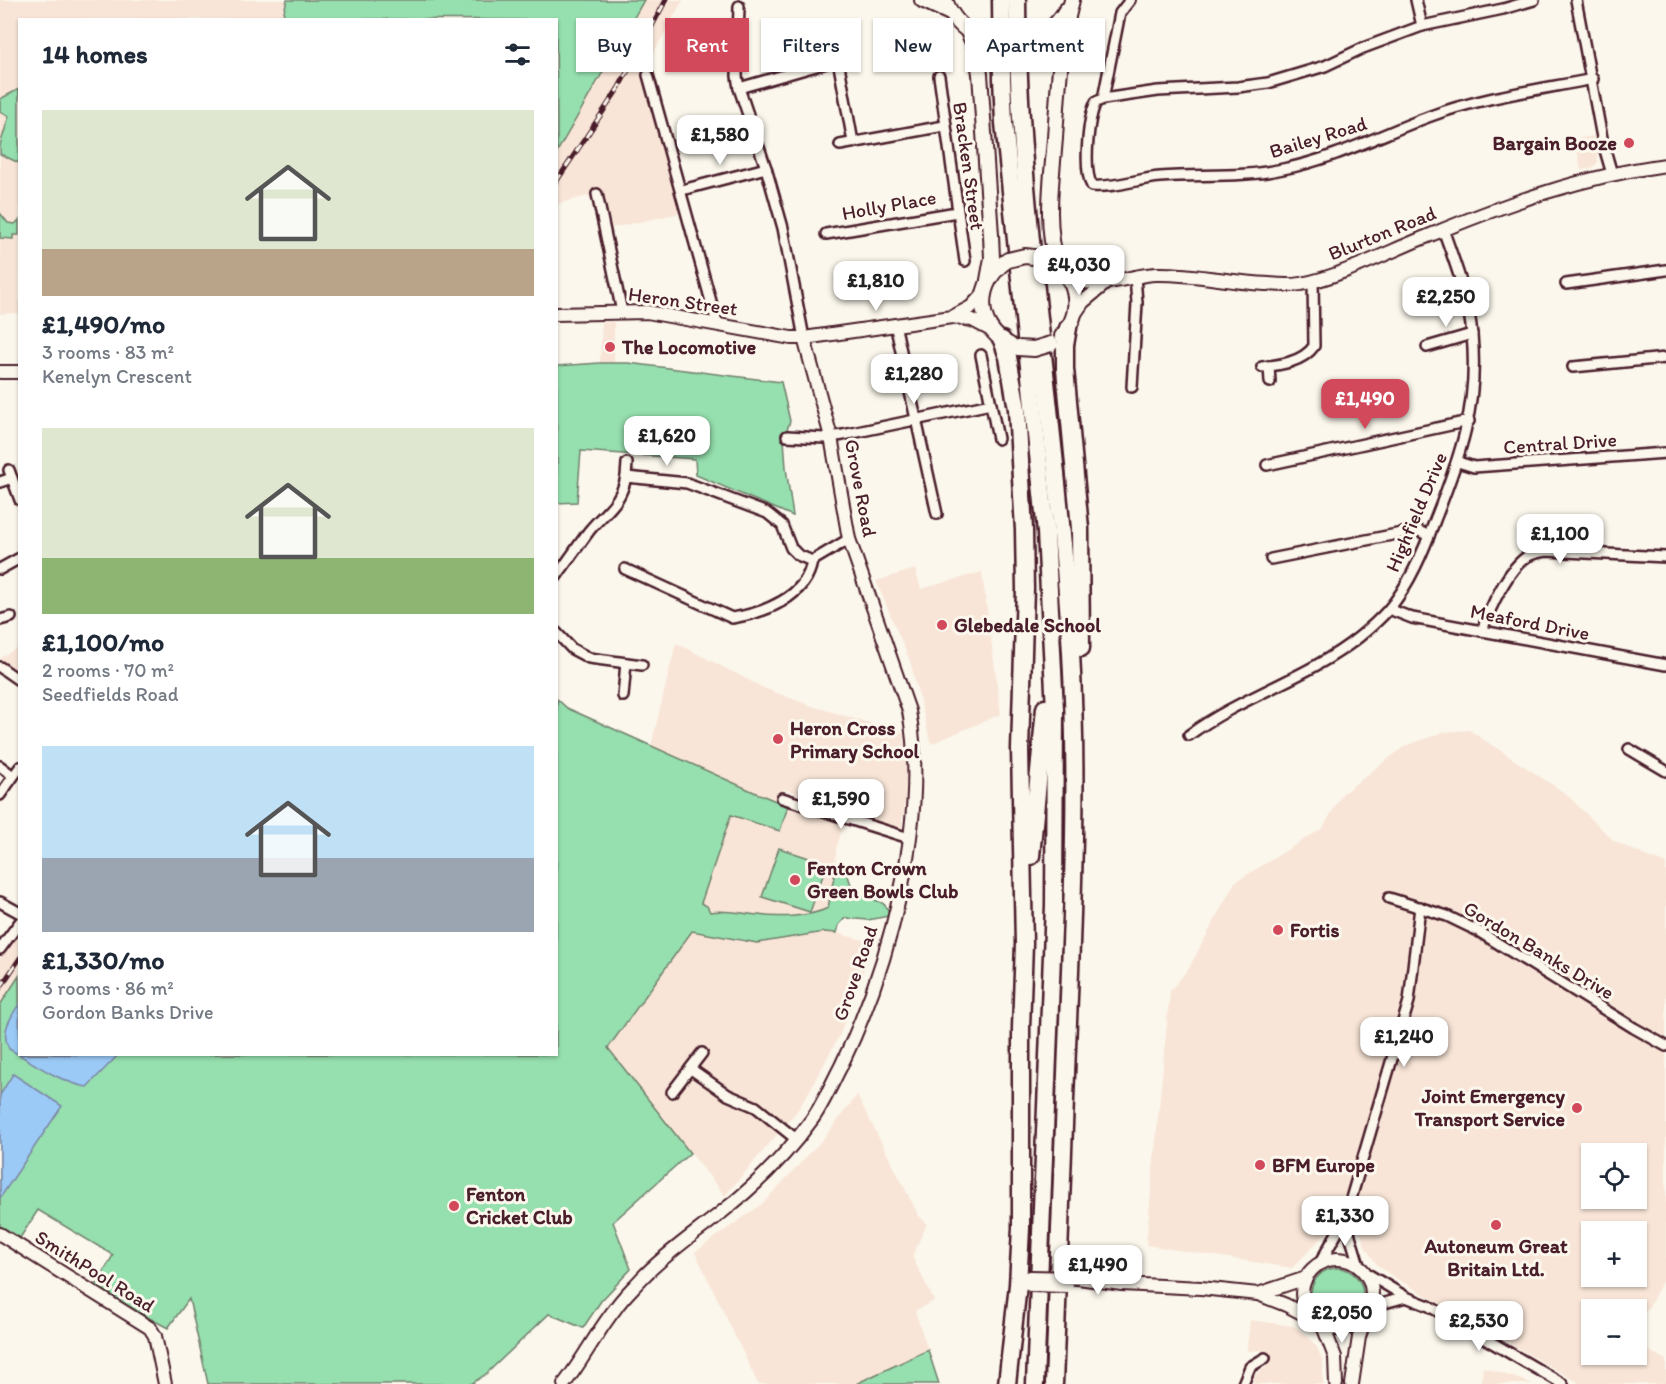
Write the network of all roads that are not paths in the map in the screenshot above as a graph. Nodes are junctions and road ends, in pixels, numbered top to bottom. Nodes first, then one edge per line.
1 (922, 0) edge
2 (945, 0) edge
3 (1001, 0) edge
4 (1017, 0) edge
5 (1071, 0) edge
6 (1130, 0) edge
7 (1416, 0) edge
8 (1534, 0) edge
9 (1576, 0) edge
10 (739, 6) dead end
11 (951, 14) junction
12 (1061, 18) edge
13 (1422, 26) junction
14 (965, 29) edge
15 (795, 72) edge
16 (839, 72) edge
17 (980, 72) edge
18 (648, 75) dead end
19 (939, 76) dead end
20 (1593, 79) junction
21 (739, 88) junction
22 (1103, 99) junction
23 (944, 126) junction
24 (852, 142) junction
25 (840, 145) dead end
26 (1666, 165) edge
27 (765, 168) junction
28 (1612, 174) junction
29 (681, 190) junction
30 (597, 194) dead end
31 (957, 212) junction
32 (1443, 229) junction
33 (826, 234) dead end
34 (965, 261) dead end
35 (1061, 269) junction
36 (1666, 270) edge
37 (1135, 276) junction
38 (988, 280) junction
39 (1313, 281) junction
40 (1107, 282) junction
41 (1566, 284) dead end
42 (983, 294) junction
43 (622, 312) junction
44 (558, 314) edge
45 (952, 317) junction
46 (1071, 322) junction
47 (717, 323) junction
48 (895, 324) junction
49 (1472, 334) junction
50 (997, 335) junction
51 (804, 338) junction
52 (1427, 347) dead end
53 (981, 355) dead end
54 (1666, 358) edge
55 (1573, 367) dead end
56 (0, 372) edge
57 (18, 372) edge
58 (1270, 382) dead end
59 (1132, 387) dead end
60 (991, 404) junction
61 (916, 419) junction
62 (1468, 421) junction
63 (788, 436) dead end
64 (837, 436) junction
65 (998, 439) dead end
66 (1666, 453) edge
67 (1458, 462) junction
68 (627, 463) dead end
69 (1267, 465) dead end
70 (626, 477) junction
71 (0, 482) edge
72 (18, 494) edge
73 (937, 514) dead end
74 (1046, 532) junction
75 (1430, 536) junction
76 (849, 539) junction
77 (1666, 557) edge
78 (18, 559) edge
79 (1271, 559) dead end
80 (812, 561) junction
81 (0, 569) edge
82 (625, 569) dead end
83 (558, 574) edge
84 (1389, 609) junction
85 (11, 617) dead end
86 (0, 620) edge
87 (1482, 631) junction
88 (558, 634) edge
89 (626, 663) junction
90 (642, 665) dead end
91 (1666, 666) edge
92 (0, 667) edge
93 (18, 680) edge
94 (623, 696) dead end
95 (1075, 735) junction
96 (1189, 735) dead end
97 (1629, 749) dead end
98 (0, 766) edge
99 (18, 770) edge
100 (1666, 771) edge
101 (13, 776) junction
102 (0, 795) edge
103 (782, 798) dead end
104 (909, 838) junction
105 (1389, 898) dead end
106 (0, 902) edge
107 (1420, 907) junction
108 (18, 912) edge
109 (18, 925) edge
110 (1024, 944) junction
111 (0, 949) edge
112 (1666, 1046) edge
113 (702, 1053) dead end
114 (691, 1069) junction
115 (672, 1092) dead end
116 (796, 1138) junction
117 (1345, 1219) junction
118 (0, 1234) edge
119 (1321, 1261) junction
120 (1363, 1269) junction
121 (1306, 1278) junction
122 (1024, 1281) junction
123 (1258, 1294) junction
124 (1406, 1297) junction
125 (1369, 1309) junction
126 (1311, 1318) junction
127 (1323, 1326) junction
128 (1265, 1358) dead end
129 (165, 1384) edge
130 (564, 1384) edge
131 (1007, 1384) edge
132 (1035, 1384) edge
133 (1054, 1384) edge
134 (1243, 1384) edge
135 (1336, 1384) edge
136 (1352, 1384) edge
137 (1563, 1384) edge

1 - 11 main road
2 - 11 main road
3 - 74 highway
4 - 95 highway
5 - 12 main road, bridge
5 - 35 main road
6 - 22 street
7 - 13 street
8 - 13 street
9 - 20 street
10 - 21 street
11 - 14 main road
13 - 22 street
15 - 21 street
16 - 24 street
17 - 38 main road
18 - 29 street
19 - 23 street, Bracken Street
20 - 22 street, Bailey Road
20 - 28 street
21 - 27 street
23 - 24 street
23 - 31 street, Bracken Street
24 - 25 street
26 - 28 street, Blurton Road
27 - 29 street
27 - 51 street
28 - 32 street, Blurton Road
29 - 47 street
30 - 43 street
31 - 33 street, Holly Place
31 - 34 street, Bracken Street
32 - 39 street, Blurton Road
32 - 49 street, Highfield Drive
35 - 38 main road, bridge
35 - 40 street, Blurton Road
35 - 46 main road
36 - 41 street
37 - 39 street, Blurton Road
37 - 40 street, Blurton Road
37 - 59 street
38 - 42 main road
39 - 58 street
40 - 46 street, Blurton Road
42 - 45 street
42 - 50 main road
43 - 44 street, Heron Street
43 - 47 street, Heron Street
45 - 48 street
45 - 50 street
46 - 50 main road, bridge
46 - 95 highway
47 - 51 street, Heron Street
48 - 51 street
48 - 61 street
49 - 52 street
49 - 62 street, Highfield Drive
50 - 110 highway
51 - 64 street, Grove Road
53 - 60 street
54 - 55 street
56 - 57 street
60 - 61 street
60 - 65 street
61 - 64 street
61 - 73 street
62 - 67 street, Highfield Drive
62 - 69 street
63 - 64 street
64 - 76 street, Grove Road
66 - 67 street, Central Drive
67 - 75 street, Highfield Drive
68 - 70 street
70 - 80 street
70 - 83 street
71 - 72 street
74 - 110 highway
74 - 132 highway
75 - 79 street
75 - 84 street, Highfield Drive
76 - 80 street
76 - 104 street, Grove Road
77 - 87 street
78 - 81 street
80 - 82 street
84 - 87 street, Meaford Drive
84 - 96 street, Highfield Drive
85 - 86 street
87 - 91 street, Meaford Drive
88 - 89 street
89 - 90 street
89 - 94 street
92 - 93 street
95 - 133 highway
97 - 100 street
98 - 101 street
99 - 101 street
101 - 102 street
103 - 104 street
104 - 116 street, Grove Road
105 - 107 street, Gordon Banks Drive
106 - 108 street
107 - 112 street, Gordon Banks Drive
107 - 117 street
109 - 111 street
110 - 122 highway
113 - 114 street
114 - 115 street
114 - 116 street
116 - 130 street, Grove Road
117 - 119 street
117 - 120 street
118 - 129 street, SmithPool Road
119 - 120 street
119 - 121 street
120 - 124 street
120 - 125 street
121 - 123 street
121 - 126 street
122 - 123 street, bridge
122 - 131 highway
123 - 126 street
124 - 125 street
124 - 137 street
125 - 127 street
125 - 136 street
126 - 127 street
127 - 135 street
128 - 134 street

